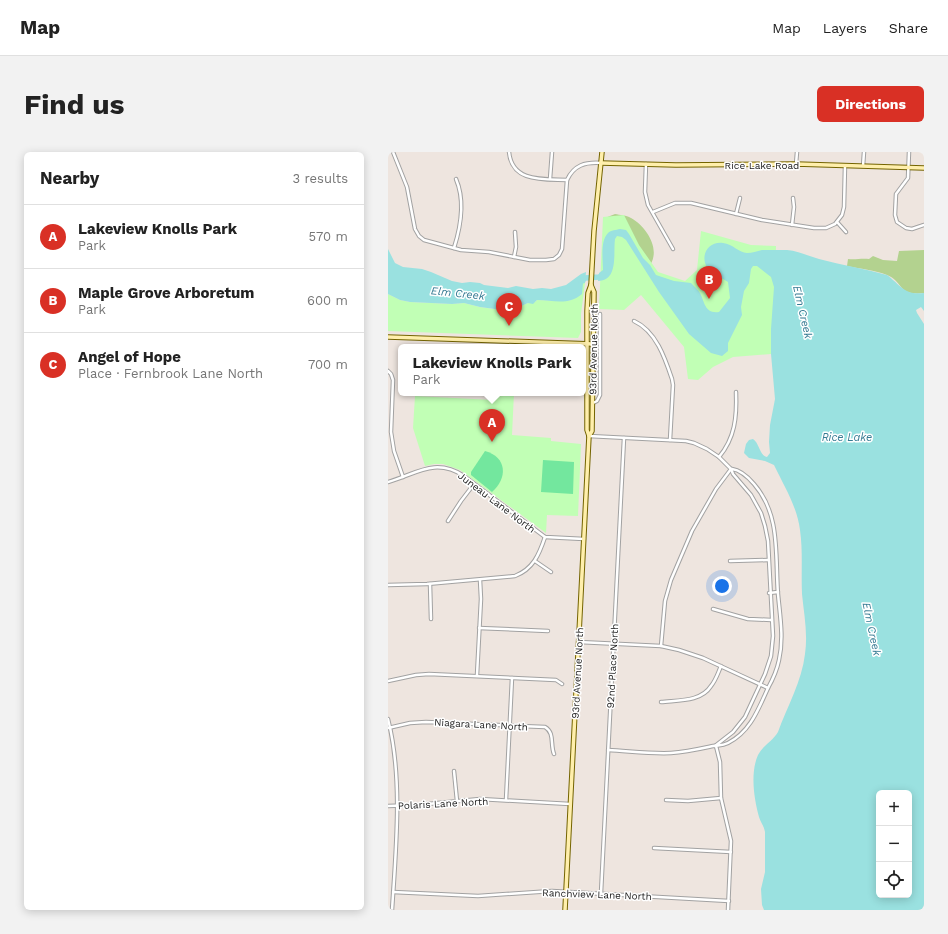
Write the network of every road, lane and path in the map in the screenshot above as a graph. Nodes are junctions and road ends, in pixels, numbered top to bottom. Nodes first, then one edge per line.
1 (394, 152) edge
2 (552, 152) edge
3 (602, 152) edge
4 (797, 152) edge
5 (864, 152) edge
6 (909, 152) edge
7 (509, 153) edge
8 (601, 163) junction
9 (646, 164) junction
10 (796, 164) junction
11 (845, 166) junction
12 (863, 166) junction
13 (909, 168) junction
14 (924, 168) edge
15 (456, 179) dead end
16 (550, 179) junction
17 (567, 180) junction
18 (740, 198) dead end
19 (793, 198) dead end
20 (652, 212) junction
21 (736, 214) junction
22 (837, 222) junction
23 (792, 225) junction
24 (924, 225) edge
25 (515, 232) dead end
26 (846, 232) dead end
27 (454, 248) junction
28 (672, 249) dead end
29 (514, 258) junction
30 (591, 285) junction
31 (600, 314) dead end
32 (634, 321) dead end
33 (388, 337) edge
34 (586, 344) junction
35 (593, 344) junction
36 (600, 344) junction
37 (389, 372) edge
38 (736, 392) dead end
39 (593, 403) junction
40 (589, 436) junction
41 (624, 438) junction
42 (670, 440) junction
43 (719, 457) junction
44 (731, 469) junction
45 (403, 477) junction
46 (388, 482) edge
47 (474, 484) junction
48 (448, 521) dead end
49 (545, 537) junction
50 (584, 539) junction
51 (768, 560) junction
52 (535, 561) junction
53 (730, 561) dead end
54 (551, 572) dead end
55 (480, 580) junction
56 (430, 584) junction
57 (388, 585) edge
58 (778, 592) junction
59 (770, 593) junction
60 (713, 609) dead end
61 (431, 619) dead end
62 (771, 620) junction
63 (479, 628) junction
64 (548, 631) dead end
65 (579, 642) junction
66 (613, 644) junction
67 (661, 646) junction
68 (721, 666) junction
69 (477, 676) junction
70 (512, 678) junction
71 (388, 681) edge
72 (562, 684) dead end
73 (761, 685) junction
74 (768, 688) junction
75 (661, 702) dead end
76 (388, 718) edge
77 (509, 726) junction
78 (389, 727) edge
79 (715, 746) junction
80 (608, 750) junction
81 (554, 754) dead end
82 (454, 771) dead end
83 (721, 798) junction
84 (506, 800) junction
85 (666, 800) dead end
86 (458, 801) junction
87 (571, 804) junction
88 (388, 806) edge
89 (396, 806) junction
90 (654, 848) dead end
91 (731, 852) junction
92 (393, 892) junction
93 (567, 892) junction
94 (601, 893) junction
95 (729, 901) junction
96 (392, 910) edge
97 (566, 910) edge
98 (728, 910) edge

1 - 27 street
2 - 16 street
3 - 8 main road, 93rd Avenue North
4 - 10 street
5 - 12 street
6 - 13 street
7 - 16 street
8 - 9 main road, Rice Lake Road
8 - 17 street
8 - 30 main road, 93rd Avenue North
9 - 10 main road, Rice Lake Road
9 - 20 street
10 - 11 main road, Rice Lake Road
11 - 12 main road, Rice Lake Road
11 - 22 street
12 - 13 main road, Rice Lake Road
13 - 14 main road, Rice Lake Road
13 - 24 street
15 - 27 street
16 - 17 street
17 - 29 street
18 - 21 street
19 - 23 street
20 - 21 street
20 - 28 street
21 - 23 street
22 - 23 street
22 - 26 street
25 - 29 street
27 - 29 street
30 - 34 main road, 93rd Avenue North
30 - 35 main road, 93rd Avenue North
31 - 36 street
32 - 42 street
33 - 34 main road
34 - 35 main road
34 - 40 main road, 93rd Avenue North
35 - 36 street
35 - 39 main road, 93rd Avenue North
36 - 39 street
37 - 45 street
38 - 43 street
39 - 40 main road, 93rd Avenue North
40 - 41 street
40 - 50 main road, 93rd Avenue North
41 - 42 street
41 - 66 street, 92nd Place North
42 - 43 street
43 - 44 street
44 - 51 street
44 - 58 street
44 - 67 street
45 - 46 street, Juneau Lane North
45 - 47 street, Juneau Lane North
47 - 48 street
47 - 49 street, Juneau Lane North
49 - 50 street, Juneau Lane North
49 - 52 street
50 - 65 main road, 93rd Avenue North
51 - 53 street
51 - 59 street
52 - 54 street
52 - 55 street
55 - 56 street
55 - 63 street
56 - 57 street
56 - 61 street
58 - 59 street
58 - 74 street
59 - 62 street
60 - 62 street
62 - 73 street
63 - 64 street
63 - 69 street
65 - 66 street
65 - 87 main road, 93rd Avenue North
66 - 67 street
66 - 80 street, 92nd Place North
67 - 68 street
68 - 73 street
68 - 75 street
69 - 70 street
69 - 71 street
70 - 72 street
70 - 77 street
73 - 74 street
73 - 79 street
74 - 79 street
76 - 78 street
77 - 78 street, Niagara Lane North
77 - 81 street, Niagara Lane North
77 - 84 street
78 - 89 street
79 - 80 street
79 - 83 street
80 - 94 street, 92nd Place North
82 - 86 street
83 - 85 street
83 - 91 street
84 - 86 street, Polaris Lane North
84 - 87 street, Polaris Lane North
86 - 89 street, Polaris Lane North
87 - 93 main road, 93rd Avenue North
88 - 89 street, Polaris Lane North
89 - 92 street
90 - 91 street
91 - 95 street
92 - 93 street, Ranchview Lane North
92 - 96 street
93 - 94 street, Ranchview Lane North
93 - 97 main road, 93rd Avenue North
94 - 95 street, Ranchview Lane North
95 - 98 street

